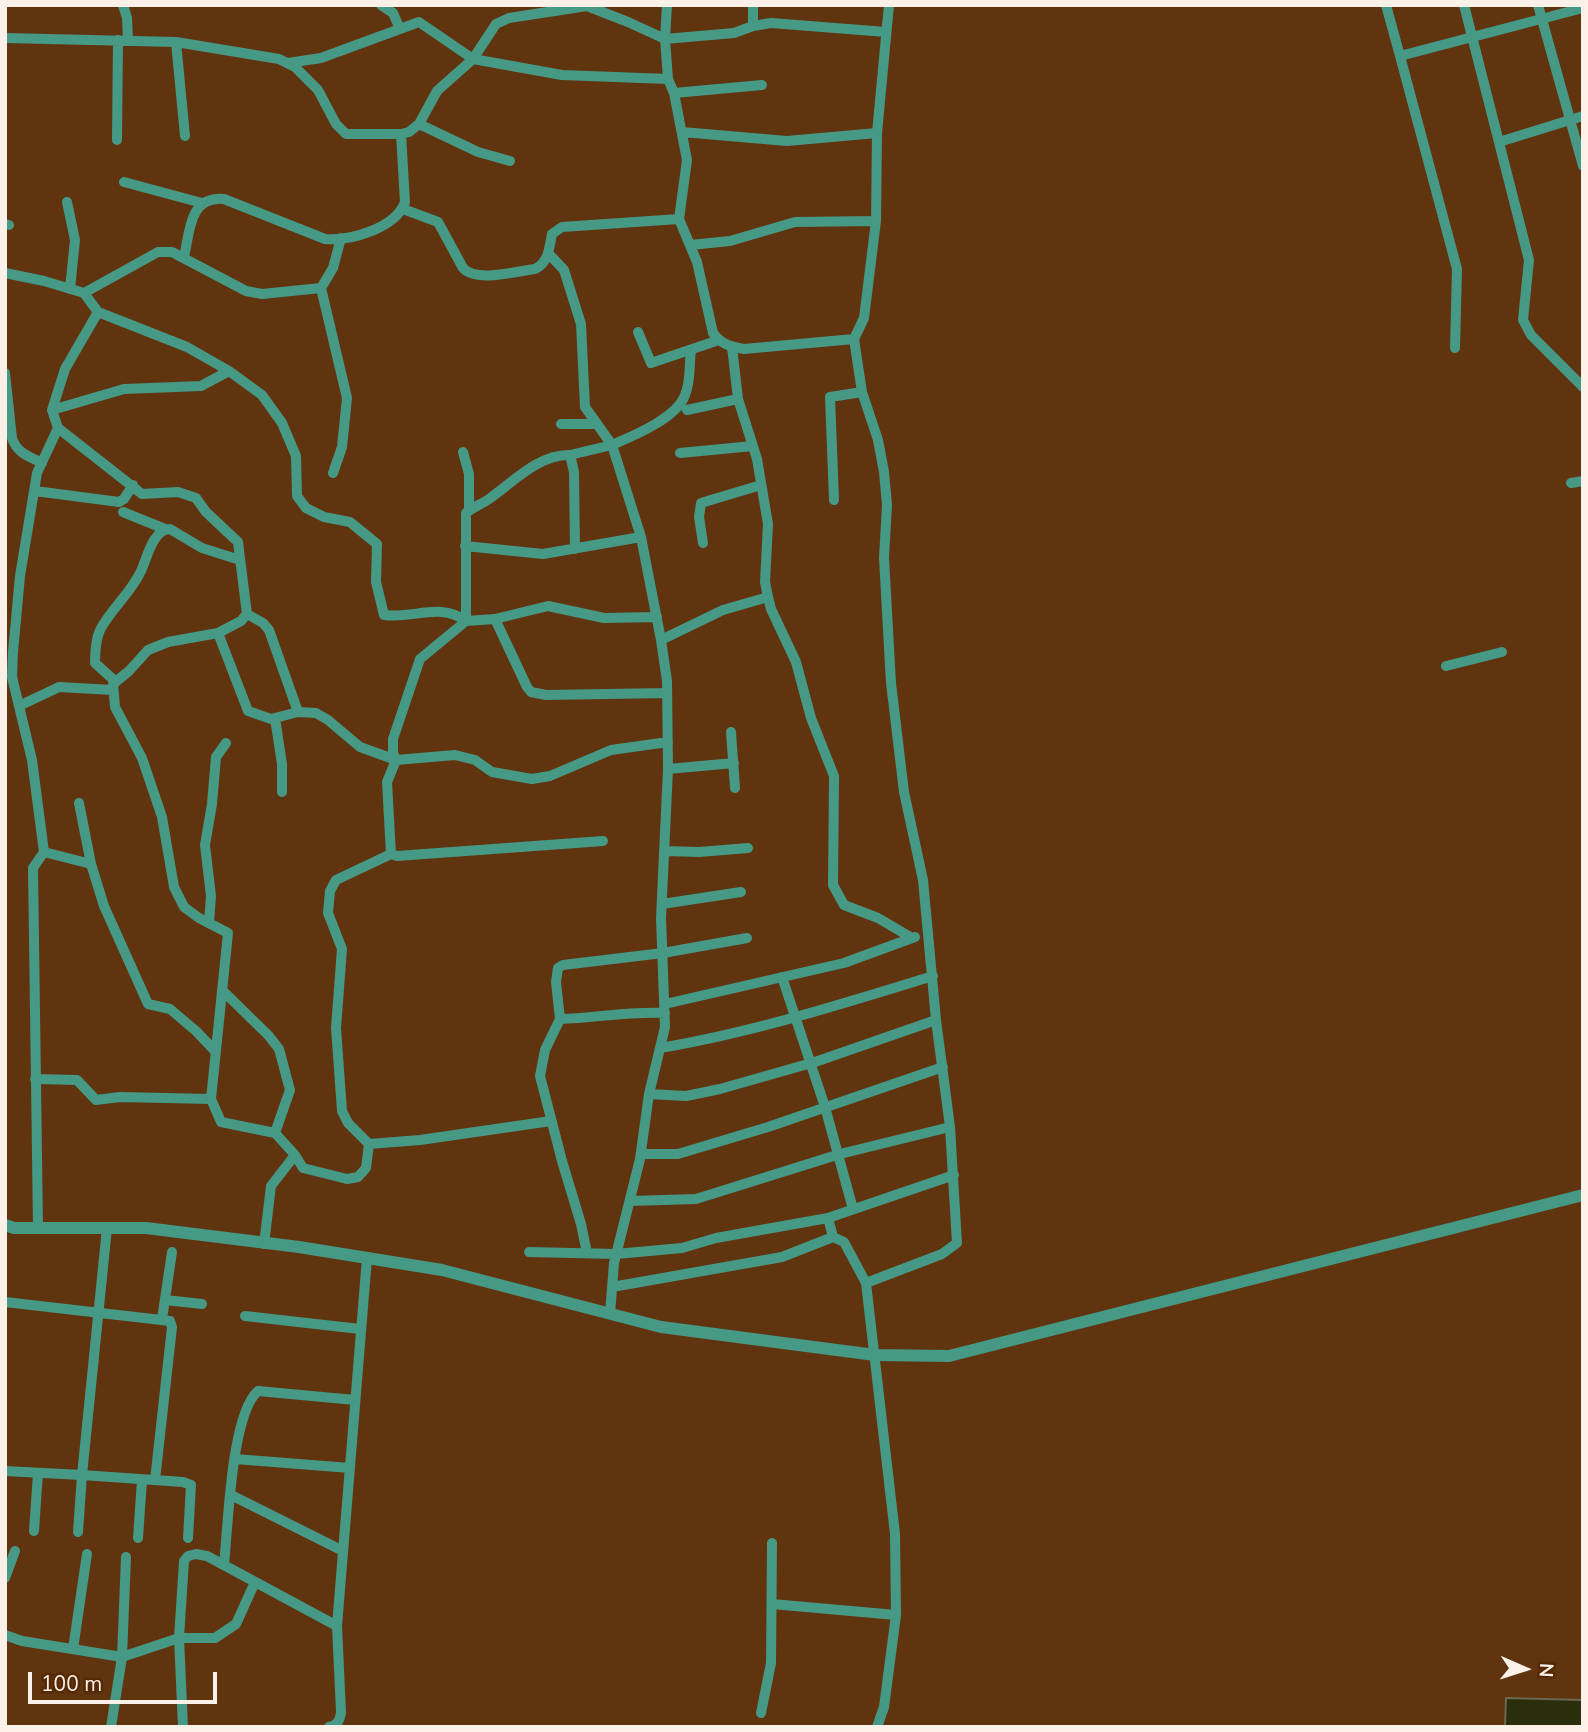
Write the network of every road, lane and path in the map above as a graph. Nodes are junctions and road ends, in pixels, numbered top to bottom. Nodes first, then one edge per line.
1 (123, 5) edge
2 (381, 5) edge
3 (667, 5) edge
4 (753, 5) edge
5 (889, 5) edge
6 (1387, 5) edge
7 (1464, 5) edge
8 (1538, 5) edge
9 (587, 6) edge
10 (542, 8) edge
11 (1583, 8) edge
12 (1542, 19) junction
13 (753, 26) junction
14 (400, 29) junction
15 (886, 32) junction
16 (1472, 37) junction
17 (5, 38) edge
18 (665, 39) junction
19 (123, 40) junction
20 (176, 42) junction
21 (1401, 56) junction
22 (473, 59) junction
23 (288, 63) junction
24 (668, 79) junction
25 (762, 85) dead end
26 (674, 93) junction
27 (1577, 118) edge
28 (419, 124) junction
29 (682, 132) junction
30 (877, 133) junction
31 (401, 134) junction
32 (185, 136) dead end
33 (117, 140) dead end
34 (1499, 142) junction
35 (510, 161) dead end
36 (1583, 166) edge
37 (124, 182) dead end
38 (67, 202) dead end
39 (202, 203) junction
40 (403, 209) junction
41 (679, 219) junction
42 (876, 221) junction
43 (341, 238) junction
44 (690, 245) junction
45 (548, 253) junction
46 (184, 257) junction
47 (5, 273) edge
48 (321, 288) junction
49 (70, 289) junction
50 (84, 293) junction
51 (98, 312) junction
52 (638, 332) dead end
53 (854, 339) junction
54 (719, 340) junction
55 (732, 347) junction
56 (1455, 348) dead end
57 (691, 351) junction
58 (229, 371) junction
59 (5, 373) edge
60 (1583, 387) edge
61 (862, 392) junction
62 (738, 399) junction
63 (52, 410) junction
64 (687, 410) dead end
65 (561, 424) dead end
66 (596, 425) junction
67 (58, 428) junction
68 (612, 445) junction
69 (753, 446) junction
70 (463, 452) dead end
71 (680, 453) dead end
72 (570, 455) junction
73 (41, 463) junction
74 (333, 473) dead end
75 (1583, 481) edge
76 (1571, 483) dead end
77 (133, 485) junction
78 (761, 485) junction
79 (35, 491) junction
80 (834, 500) dead end
81 (469, 510) junction
82 (123, 512) dead end
83 (165, 529) junction
84 (641, 537) junction
85 (703, 543) dead end
86 (465, 546) junction
87 (575, 549) junction
88 (240, 560) junction
89 (768, 597) junction
90 (10, 610) edge
91 (247, 614) junction
92 (657, 617) junction
93 (495, 619) junction
94 (466, 621) junction
95 (218, 632) junction
96 (661, 640) junction
97 (1502, 652) dead end
98 (1446, 666) dead end
99 (114, 686) junction
100 (667, 693) junction
101 (19, 706) junction
102 (298, 712) junction
103 (275, 718) junction
104 (731, 732) dead end
105 (668, 741) junction
106 (226, 743) dead end
107 (396, 760) junction
108 (734, 763) junction
109 (668, 769) junction
110 (735, 788) dead end
111 (282, 792) dead end
112 (79, 803) dead end
113 (603, 841) dead end
114 (748, 848) dead end
115 (664, 851) junction
116 (44, 852) junction
117 (391, 854) junction
118 (91, 864) junction
119 (741, 892) dead end
120 (662, 904) junction
121 (209, 923) junction
122 (928, 933) junction
123 (747, 938) dead end
124 (912, 938) junction
125 (663, 953) junction
126 (933, 976) junction
127 (782, 977) junction
128 (222, 990) junction
129 (665, 1008) junction
130 (559, 1019) junction
131 (796, 1019) junction
132 (936, 1020) junction
133 (660, 1048) junction
134 (215, 1051) junction
135 (811, 1063) junction
136 (943, 1067) junction
137 (35, 1079) junction
138 (649, 1094) junction
139 (211, 1099) junction
140 (824, 1107) junction
141 (551, 1121) junction
142 (950, 1127) junction
143 (275, 1133) junction
144 (369, 1144) junction
145 (641, 1154) junction
146 (295, 1155) junction
147 (838, 1155) junction
148 (954, 1175) junction
149 (1583, 1195) edge
150 (630, 1200) junction
151 (853, 1209) junction
152 (828, 1218) junction
153 (5, 1225) edge
154 (38, 1227) junction
155 (107, 1228) junction
156 (833, 1237) junction
157 (264, 1244) junction
158 (172, 1252) dead end
159 (528, 1252) dead end
160 (587, 1253) junction
161 (616, 1254) junction
162 (367, 1258) junction
163 (866, 1283) junction
164 (612, 1287) junction
165 (165, 1300) junction
166 (5, 1302) edge
167 (202, 1304) dead end
168 (100, 1312) junction
169 (610, 1314) junction
170 (245, 1316) dead end
171 (162, 1319) junction
172 (360, 1329) junction
173 (875, 1355) junction
174 (355, 1400) junction
175 (235, 1459) junction
176 (350, 1468) junction
177 (5, 1471) edge
178 (38, 1473) junction
179 (82, 1475) junction
180 (142, 1480) junction
181 (155, 1480) junction
182 (232, 1495) junction
183 (34, 1531) dead end
184 (78, 1532) dead end
185 (138, 1538) dead end
186 (188, 1538) dead end
187 (772, 1543) dead end
188 (343, 1550) junction
189 (15, 1551) dead end
190 (87, 1554) dead end
191 (126, 1557) dead end
192 (224, 1566) junction
193 (5, 1578) edge
194 (255, 1582) junction
195 (772, 1604) junction
196 (896, 1615) junction
197 (337, 1626) junction
198 (5, 1635) edge
199 (179, 1638) junction
200 (73, 1649) junction
201 (122, 1657) junction
202 (761, 1713) dead end
203 (111, 1727) edge
204 (183, 1727) edge
205 (329, 1727) edge
206 (877, 1727) edge

1 - 19 street
2 - 14 street
3 - 18 street
4 - 13 street
5 - 15 street
6 - 21 street
7 - 16 street
8 - 12 street
9 - 10 street
9 - 18 street
10 - 22 street
11 - 12 street
12 - 16 street
12 - 27 street
13 - 15 street
13 - 18 street
14 - 22 street
14 - 23 street
15 - 30 street
16 - 21 street
16 - 34 street
17 - 19 street
18 - 24 street
19 - 20 street
19 - 33 street
20 - 23 street
20 - 32 street
21 - 56 street
22 - 24 street
22 - 28 street
23 - 31 street
24 - 26 street
25 - 26 street
26 - 29 street
27 - 34 street
27 - 36 street
28 - 31 street
28 - 35 street
29 - 30 street
29 - 41 street
30 - 42 street
31 - 40 street
34 - 60 street
37 - 39 street
38 - 49 street
39 - 43 street
39 - 46 street
40 - 43 street
40 - 45 street
41 - 44 street
41 - 45 street
42 - 44 street
42 - 53 street
43 - 48 street
44 - 54 street
45 - 66 street
46 - 48 street
46 - 50 street
47 - 49 street
48 - 74 street
49 - 50 street
50 - 51 street
51 - 58 street
51 - 63 street
52 - 57 street
53 - 55 street
53 - 61 street
54 - 55 street
54 - 57 street
55 - 62 street
57 - 68 street
58 - 63 street
58 - 94 street
59 - 73 street
61 - 80 street
61 - 122 street
62 - 64 street
62 - 69 street
63 - 67 street
65 - 66 street
66 - 68 street
67 - 73 street
67 - 77 street
68 - 72 street
68 - 84 street
69 - 71 street
69 - 78 street
70 - 81 street
72 - 81 street
72 - 87 street
73 - 79 street
75 - 76 street
77 - 79 street
77 - 88 street
78 - 85 street
78 - 89 street
79 - 90 street
81 - 86 street
82 - 83 street
83 - 88 street
83 - 99 street
84 - 87 street
84 - 92 street
86 - 87 street
86 - 94 street
88 - 91 street
89 - 96 street
89 - 124 street
90 - 101 street
91 - 95 street
91 - 102 street
92 - 93 street
92 - 96 street
93 - 94 street
93 - 100 street
94 - 107 street
95 - 99 street
95 - 103 street
96 - 100 street
97 - 98 street
99 - 101 street
99 - 121 street
100 - 105 street
101 - 116 street
102 - 103 street
102 - 107 street
103 - 111 street
104 - 108 street
105 - 107 street
105 - 109 street
106 - 121 street
107 - 117 street
108 - 109 street
108 - 110 street
109 - 115 street
112 - 118 street
113 - 117 street
114 - 115 street
115 - 120 street
116 - 118 street
116 - 137 street
117 - 144 street
118 - 134 street
119 - 120 street
120 - 125 street
121 - 128 street
122 - 124 street
122 - 126 street
123 - 125 street
124 - 127 street
125 - 129 street
125 - 130 street
126 - 131 street
126 - 132 street
127 - 129 street
127 - 131 street
128 - 134 street
128 - 143 street
129 - 130 street
129 - 133 street
130 - 141 street
131 - 133 street
131 - 135 street
132 - 135 street
132 - 136 street
133 - 138 street
134 - 139 street
135 - 138 street
135 - 140 street
136 - 140 street
136 - 142 street
137 - 139 street
137 - 154 street
138 - 145 street
139 - 143 street
140 - 145 street
140 - 147 street
141 - 144 street
141 - 160 street
142 - 147 street
142 - 148 street
143 - 146 street
144 - 146 street
145 - 150 street
146 - 157 street
147 - 150 street
147 - 151 street
148 - 151 street
148 - 163 street
149 - 173 street
150 - 161 street
151 - 152 street
152 - 156 street
152 - 161 street
153 - 154 street
154 - 155 street
155 - 157 street
155 - 168 street
156 - 163 street
156 - 164 street
157 - 162 street
158 - 165 street
159 - 160 street
160 - 161 street
161 - 164 street
162 - 169 street
162 - 172 street
163 - 173 street
164 - 169 street
165 - 167 street
165 - 171 street
166 - 168 street
168 - 171 street
168 - 179 street
169 - 173 street
170 - 172 street
171 - 181 street
172 - 174 street
173 - 196 street
174 - 175 street
174 - 176 street
175 - 176 street
175 - 182 street
176 - 188 street
177 - 178 street
178 - 179 street
178 - 183 street
179 - 180 street
179 - 184 street
180 - 181 street
180 - 185 street
181 - 186 street
182 - 188 street
182 - 192 street
187 - 195 street
188 - 197 street
189 - 193 street
190 - 200 street
191 - 201 street
192 - 194 street
192 - 199 street
194 - 197 street
194 - 199 street
195 - 196 street
195 - 202 street
196 - 206 street
197 - 205 street
198 - 200 street
199 - 201 street
199 - 204 street
200 - 201 street
201 - 203 street

